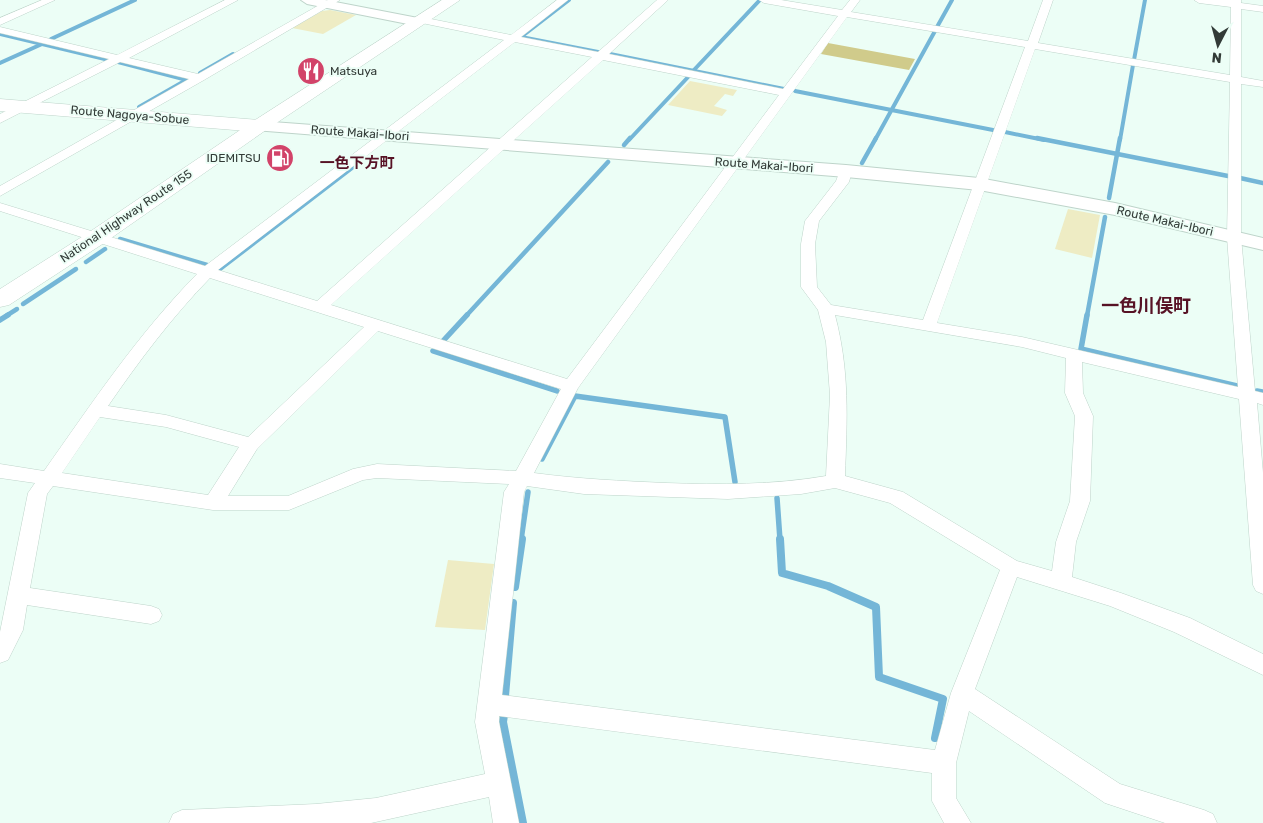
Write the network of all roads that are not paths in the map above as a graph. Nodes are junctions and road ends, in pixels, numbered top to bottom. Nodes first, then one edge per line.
1 (50, 0) edge
2 (233, 0) edge
3 (306, 0) edge
4 (452, 0) edge
5 (564, 0) edge
6 (663, 0) edge
7 (764, 0) edge
8 (855, 0) edge
9 (1048, 0) edge
10 (1199, 0) edge
11 (332, 2) edge
12 (1236, 3) edge
13 (1263, 9) edge
14 (845, 14) junction
15 (420, 21) junction
16 (0, 22) edge
17 (0, 30) edge
18 (513, 38) junction
19 (1031, 45) junction
20 (600, 56) junction
21 (119, 58) junction
22 (200, 78) junction
23 (1235, 80) junction
24 (1263, 84) edge
25 (786, 93) junction
26 (0, 105) edge
27 (24, 107) junction
28 (134, 116) junction
29 (0, 119) edge
30 (259, 126) junction
31 (386, 135) junction
32 (500, 145) junction
33 (734, 163) junction
34 (846, 172) junction
35 (979, 184) junction
36 (0, 192) edge
37 (0, 207) edge
38 (1234, 237) junction
39 (96, 238) junction
40 (1263, 244) edge
41 (207, 272) junction
42 (0, 300) edge
43 (320, 307) junction
44 (826, 309) junction
45 (375, 325) junction
46 (928, 327) junction
47 (1074, 355) junction
48 (571, 386) junction
49 (1255, 397) edge
50 (95, 410) junction
51 (251, 444) junction
52 (0, 471) edge
53 (521, 478) junction
54 (49, 479) junction
55 (835, 481) junction
56 (213, 503) junction
57 (1011, 567) junction
58 (1061, 582) junction
59 (1263, 585) edge
60 (19, 595) junction
61 (151, 615) dead end
62 (0, 653) edge
63 (1263, 665) edge
64 (962, 693) junction
65 (489, 704) junction
66 (944, 763) junction
67 (498, 783) junction
68 (316, 820) edge
69 (182, 823) edge
70 (506, 823) edge
71 (958, 823) edge
72 (1204, 823) edge

1 - 16 street
2 - 21 street
3 - 11 street
4 - 15 main road, National Highway Route 155
5 - 18 street
6 - 20 street
7 - 14 street
8 - 14 street
9 - 19 street
10 - 12 street
11 - 15 street
11 - 22 street
12 - 13 street
12 - 23 street
14 - 19 street
14 - 25 street
15 - 18 street
15 - 30 main road, National Highway Route 155
17 - 21 street
18 - 20 street
18 - 31 street
19 - 23 street
19 - 35 street
20 - 25 street
20 - 32 street
21 - 22 street
21 - 27 street
22 - 28 street
23 - 24 street
23 - 38 street
25 - 33 street
26 - 27 main road, Route Nagoya-Sobue
27 - 28 main road, Route Nagoya-Sobue
27 - 29 street
28 - 30 main road, Route Nagoya-Sobue
28 - 36 street
30 - 31 main road, Route Makai-Ibori
30 - 39 main road, National Highway Route 155
31 - 32 main road, Route Makai-Ibori
31 - 41 street
32 - 33 main road, Route Makai-Ibori
32 - 43 street
33 - 34 main road, Route Makai-Ibori
33 - 48 street
34 - 35 main road, Route Makai-Ibori
34 - 44 street
35 - 38 main road, Route Makai-Ibori
35 - 46 street
37 - 39 street
38 - 40 main road, Route Makai-Ibori
38 - 49 street
39 - 41 street
39 - 42 main road, National Highway Route 155
41 - 43 street
41 - 50 street
43 - 45 street
44 - 46 street
44 - 55 street
45 - 48 street
45 - 51 street
46 - 47 street
47 - 49 street
47 - 58 street
48 - 53 street
49 - 59 street
50 - 51 street
50 - 54 street
51 - 56 street
52 - 54 street
53 - 55 street
53 - 56 street
53 - 65 street
54 - 56 street
54 - 60 street
55 - 57 street
57 - 58 street
57 - 64 street
58 - 63 street
60 - 61 street
60 - 62 street
64 - 66 street
64 - 72 street
65 - 66 street
65 - 67 street
66 - 71 street
67 - 68 street
67 - 70 street
68 - 69 street

